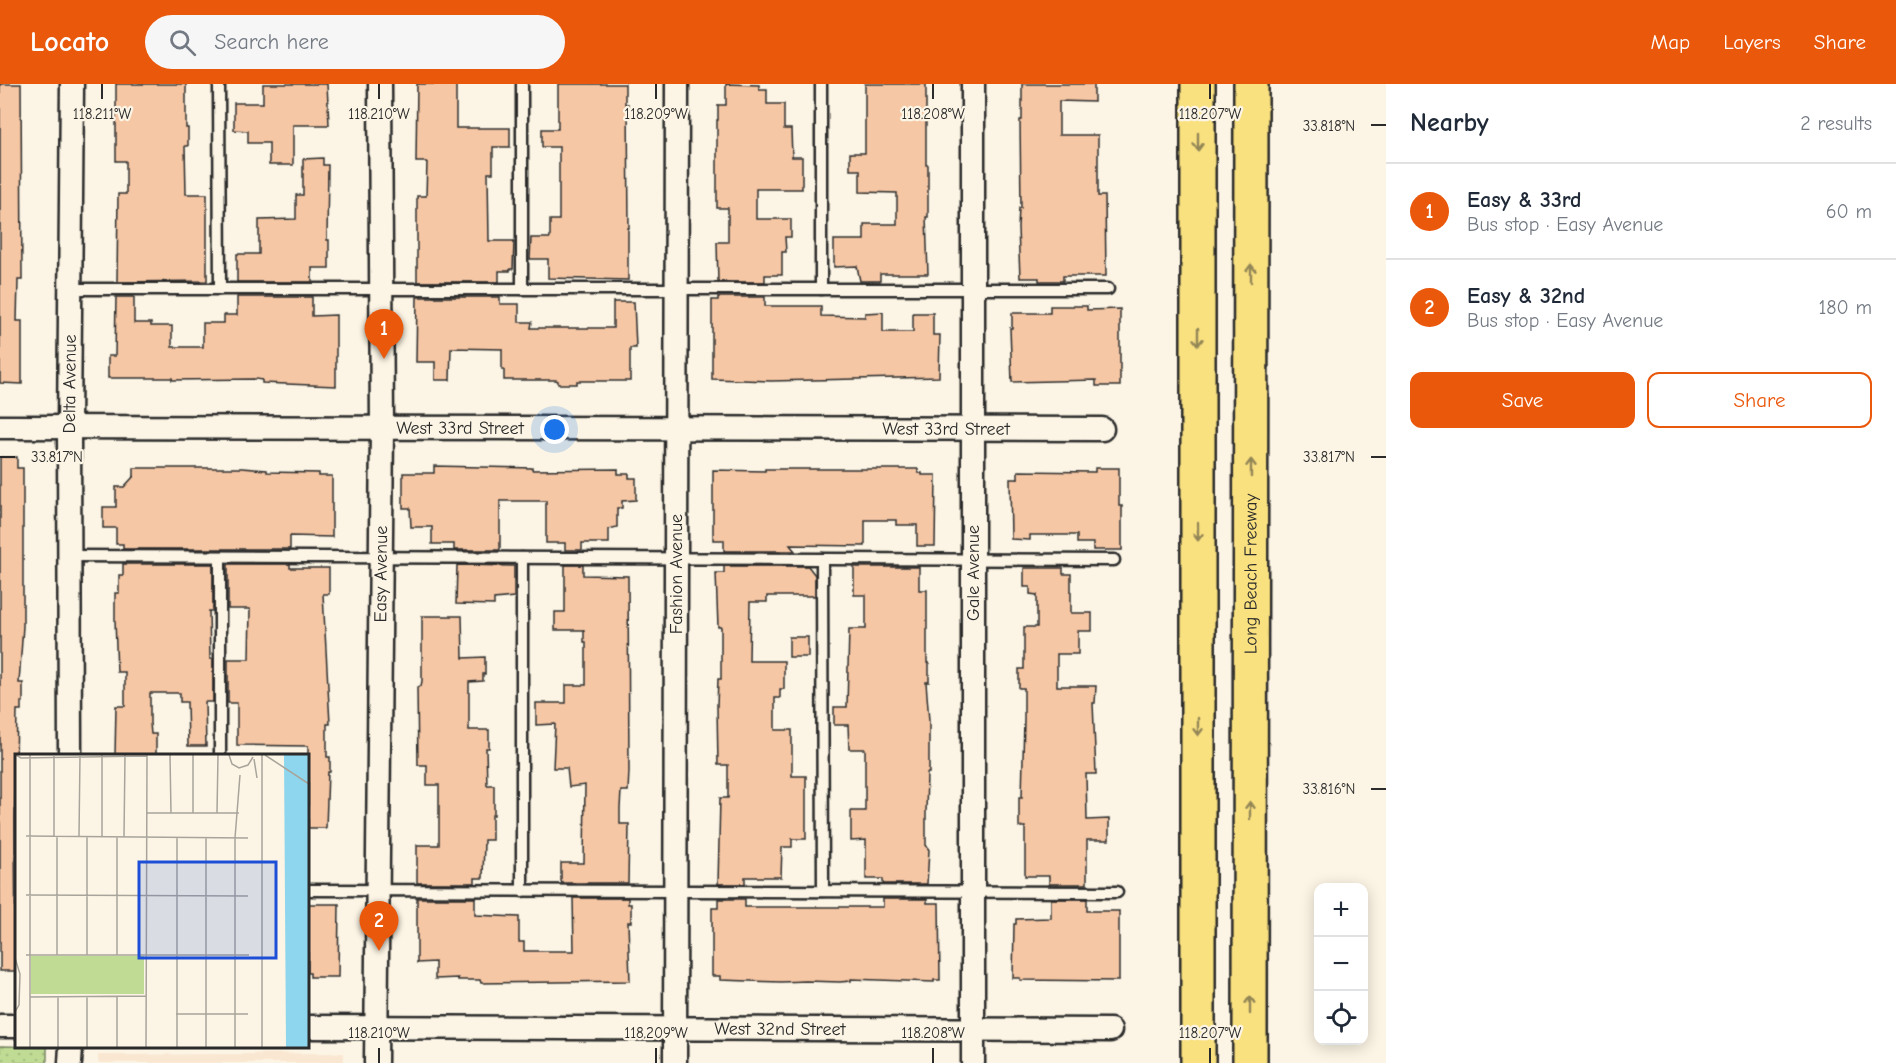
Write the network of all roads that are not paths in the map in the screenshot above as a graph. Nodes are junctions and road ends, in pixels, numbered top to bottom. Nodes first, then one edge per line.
1 (72, 84) edge
2 (219, 84) edge
3 (380, 84) edge
4 (522, 84) edge
5 (677, 84) edge
6 (821, 84) edge
7 (973, 84) edge
8 (1198, 84) edge
9 (1251, 84) edge
10 (70, 289) junction
11 (220, 289) junction
12 (381, 289) junction
13 (522, 289) junction
14 (676, 289) junction
15 (821, 289) junction
16 (973, 289) junction
17 (1108, 289) dead end
18 (0, 427) edge
19 (69, 428) junction
20 (382, 428) junction
21 (676, 428) junction
22 (973, 429) junction
23 (1102, 429) dead end
24 (69, 556) junction
25 (220, 556) junction
26 (381, 557) junction
27 (522, 558) junction
28 (676, 558) junction
29 (822, 559) junction
30 (973, 559) junction
31 (1114, 560) dead end
32 (70, 754) edge
33 (220, 754) edge
34 (309, 890) edge
35 (378, 890) junction
36 (522, 891) junction
37 (675, 891) junction
38 (822, 891) junction
39 (973, 891) junction
40 (1117, 892) dead end
41 (309, 1027) edge
42 (376, 1027) junction
43 (675, 1028) junction
44 (973, 1030) junction
45 (1110, 1030) dead end
46 (71, 1048) edge
47 (70, 1063) edge
48 (376, 1063) edge
49 (675, 1063) edge
50 (973, 1063) edge
51 (1198, 1063) edge
52 (1250, 1063) edge

1 - 10 street, Delta Avenue
2 - 11 lane
3 - 12 street, Easy Avenue
4 - 13 lane
5 - 14 street, Fashion Avenue
6 - 15 lane
7 - 16 street, Gale Avenue
8 -> 51 highway
52 -> 9 highway, Long Beach Freeway
10 - 11 lane
10 - 19 street, Delta Avenue
11 - 12 lane
12 - 13 lane
12 - 20 street, Easy Avenue
13 - 14 lane
14 - 15 lane
14 - 21 street, Fashion Avenue
15 - 16 lane
16 - 17 lane
16 - 22 street, Gale Avenue
18 - 19 street, West 33rd Street
19 - 20 street, West 33rd Street
19 - 24 street, Delta Avenue
20 - 21 street, West 33rd Street
20 - 26 street, Easy Avenue
21 - 22 street, West 33rd Street
21 - 28 street, Fashion Avenue
22 - 23 street, West 33rd Street
22 - 30 street, Gale Avenue
24 - 25 lane
24 - 32 street, Delta Avenue
25 - 26 lane
25 - 33 lane
26 - 27 lane
26 - 35 street, Easy Avenue
27 - 28 lane
27 - 36 lane
28 - 29 lane
28 - 37 street, Fashion Avenue
29 - 30 lane
29 - 38 lane
30 - 31 lane
30 - 39 street, Gale Avenue
34 - 35 lane
35 - 36 lane
35 - 42 street, Easy Avenue
36 - 37 lane
37 - 38 lane
37 - 43 street, Fashion Avenue
38 - 39 lane
39 - 40 lane
39 - 44 street, Gale Avenue
41 - 42 street, West 32nd Street
42 - 43 street, West 32nd Street
42 - 48 street, Easy Avenue
43 - 44 street, West 32nd Street
43 - 49 street, Fashion Avenue
44 - 45 street, West 32nd Street
44 - 50 street, Gale Avenue
46 - 47 street

